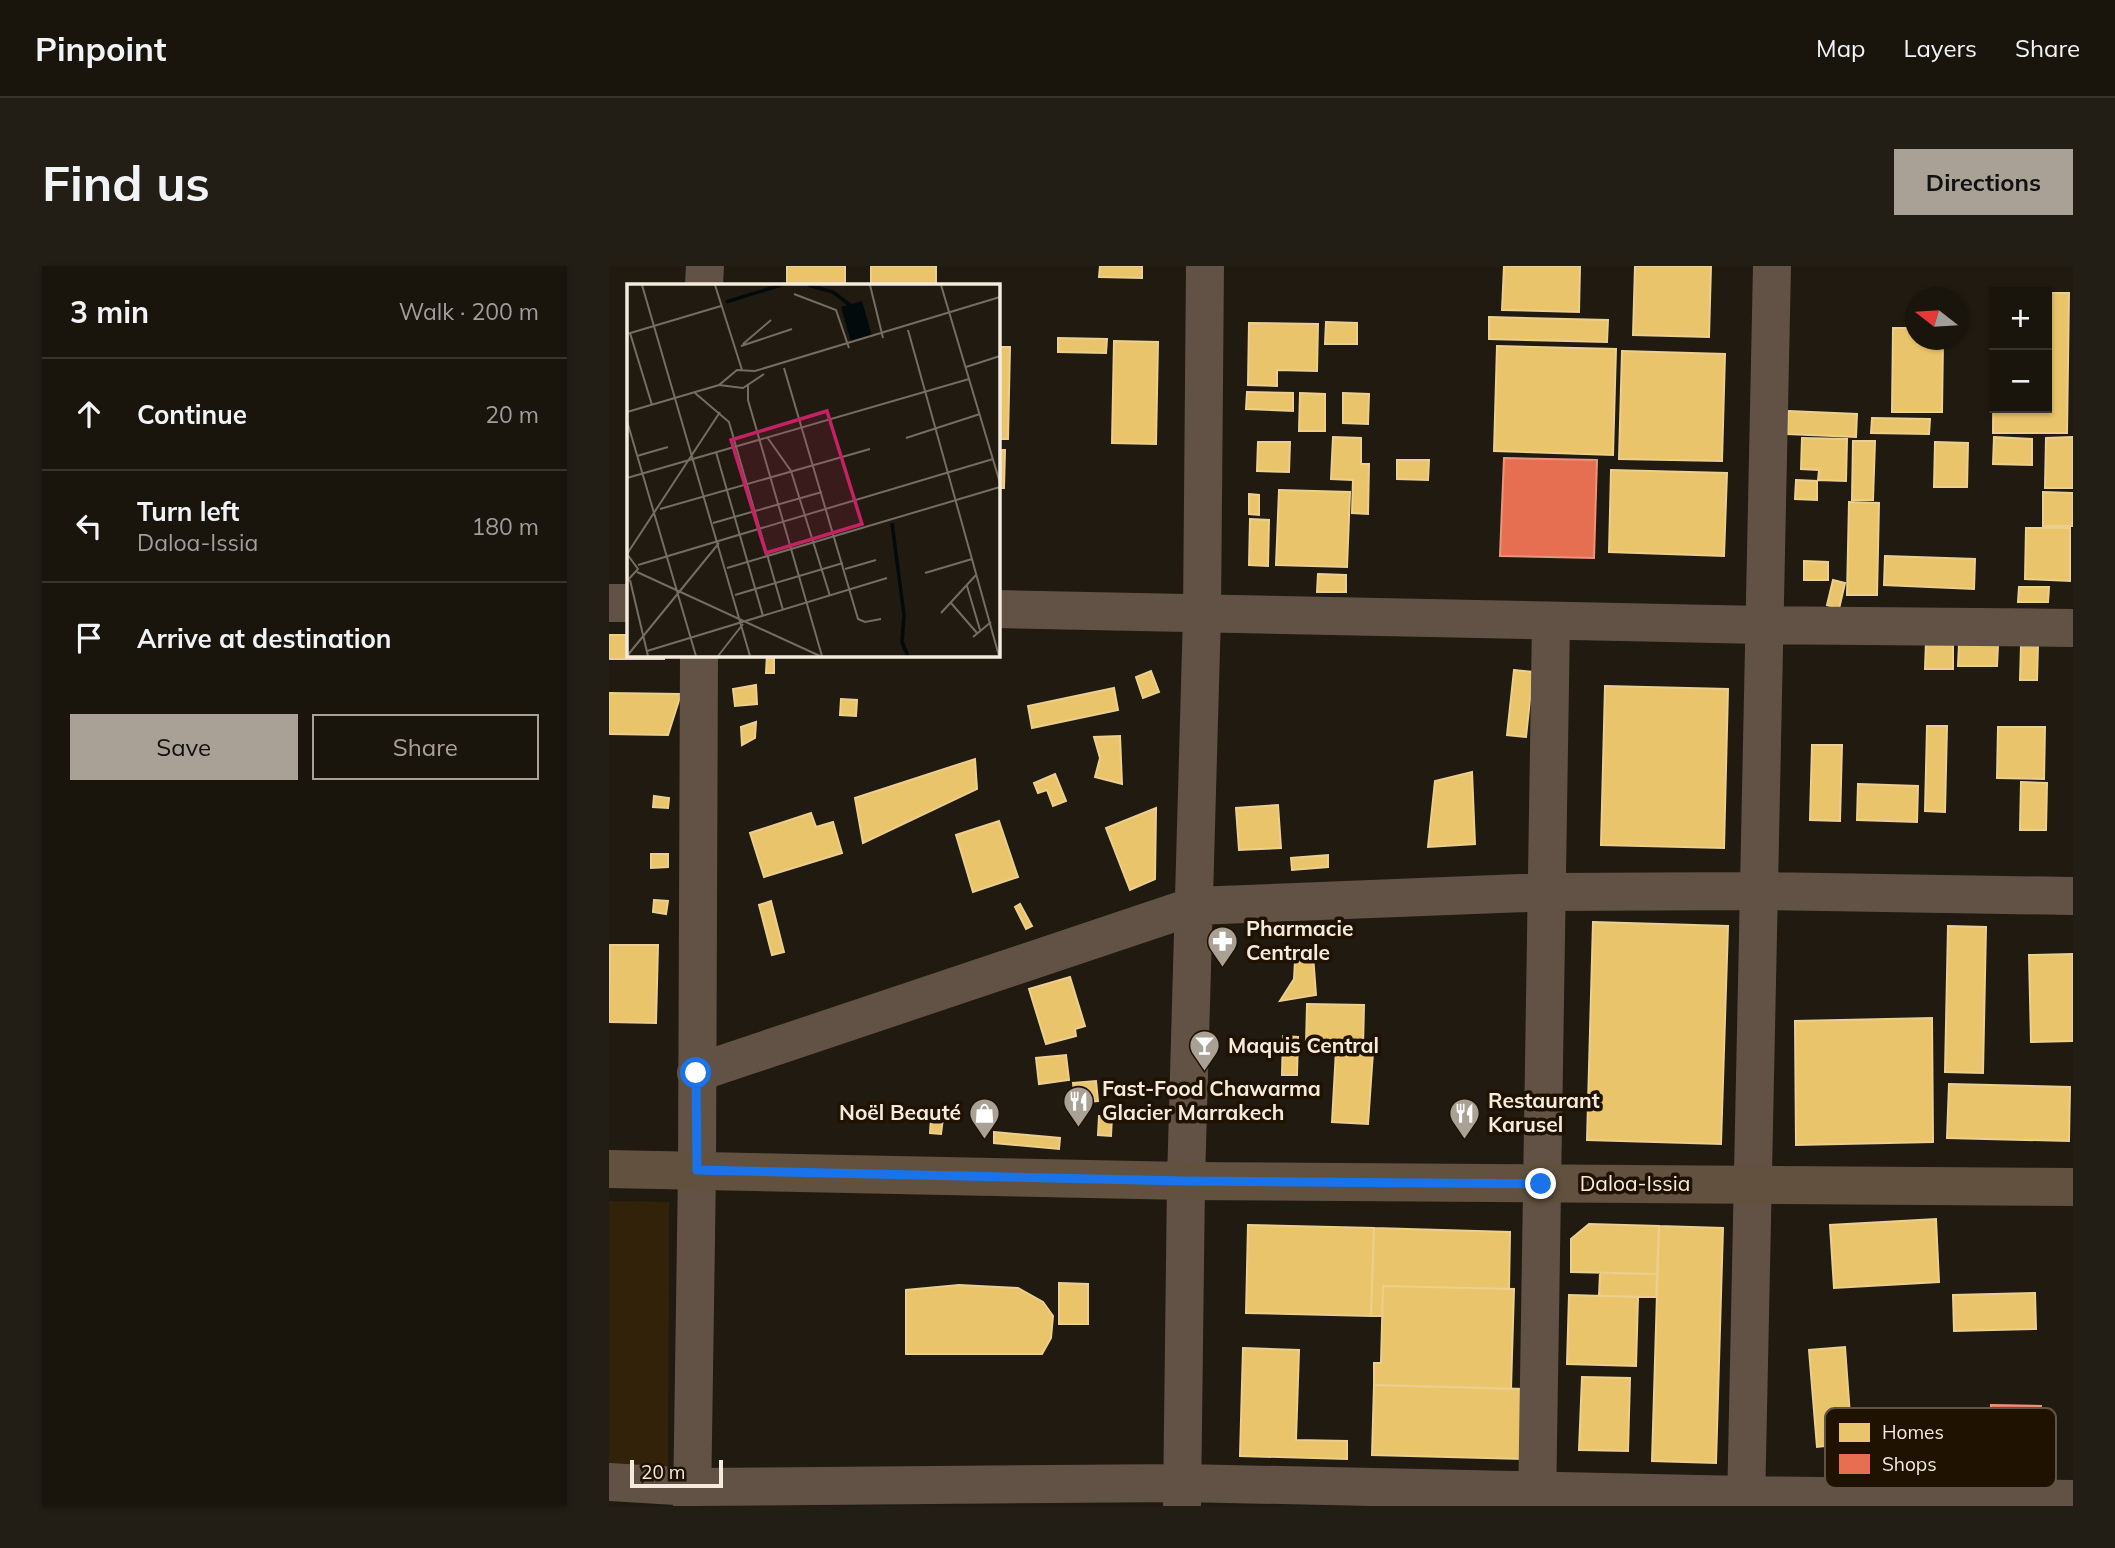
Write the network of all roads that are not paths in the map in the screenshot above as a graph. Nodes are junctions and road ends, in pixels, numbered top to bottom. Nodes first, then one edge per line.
1 (705, 266) edge
2 (1205, 266) edge
3 (1772, 266) edge
4 (704, 284) edge
5 (609, 603) edge
6 (627, 603) edge
7 (999, 609) edge
8 (1202, 614) junction
9 (1551, 621) junction
10 (1763, 625) junction
11 (2073, 628) edge
12 (699, 656) edge
13 (1758, 891) junction
14 (1548, 892) junction
15 (2073, 896) edge
16 (1194, 906) junction
17 (696, 1073) junction
18 (609, 1169) edge
19 (697, 1170) junction
20 (1186, 1181) junction
21 (1541, 1184) junction
22 (1753, 1184) junction
23 (2073, 1186) edge
24 (609, 1482) edge
25 (1183, 1494) edge
26 (692, 1497) edge
27 (1537, 1498) edge
28 (2073, 1499) edge
29 (1746, 1501) edge

1 - 4 street
2 - 8 street
3 - 10 street
5 - 6 street
7 - 8 street
8 - 9 street
8 - 16 street
9 - 10 street
9 - 14 street
10 - 11 street
10 - 13 street
12 - 17 street
13 - 14 street
13 - 15 street
13 - 22 street
14 - 16 street
14 - 21 street
16 - 17 street
16 - 20 street
17 - 19 street
18 - 19 main road, Daloa-Issia
19 - 20 main road, Daloa-Issia
19 - 26 street
20 - 21 main road, Daloa-Issia
20 - 25 street
21 - 22 main road, Daloa-Issia
21 - 27 street
22 - 23 main road, Daloa-Issia
22 - 29 street
24 - 26 street
25 - 26 street
25 - 27 street
27 - 29 street
28 - 29 street

